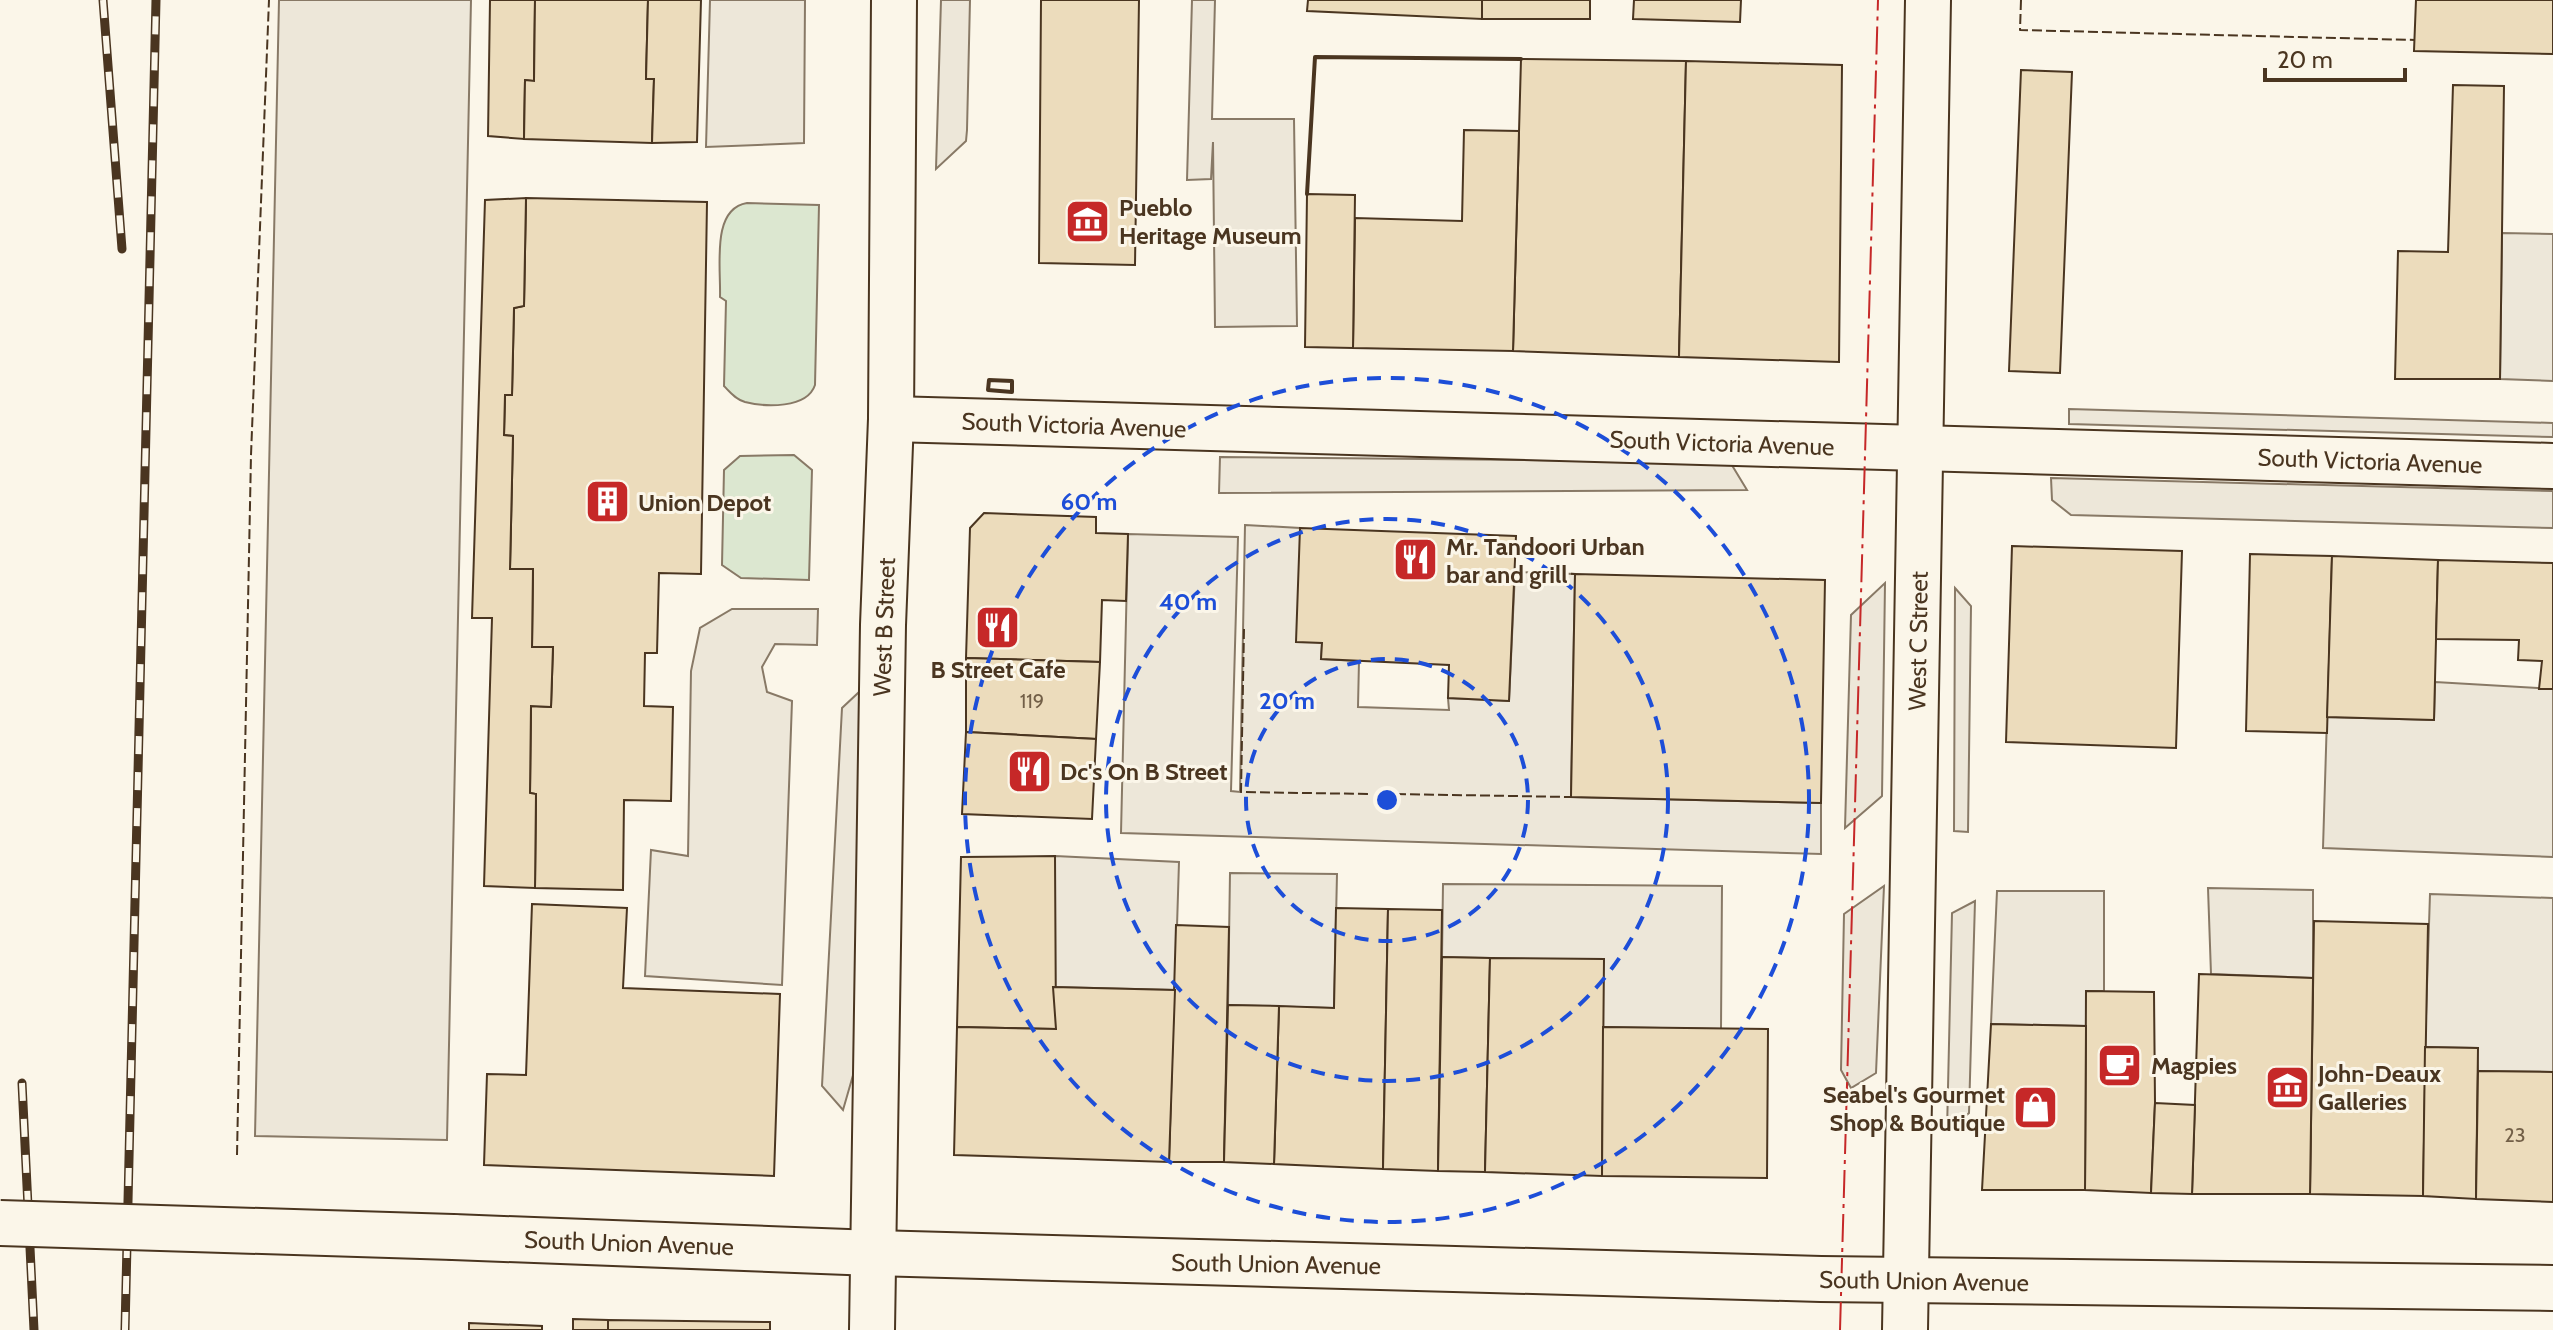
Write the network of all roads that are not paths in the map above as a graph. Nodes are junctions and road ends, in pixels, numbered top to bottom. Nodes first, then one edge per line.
1 (894, 0) edge
2 (1928, 0) edge
3 (891, 419) junction
4 (1922, 448) junction
5 (2553, 466) edge
6 (0, 1223) edge
7 (874, 1253) junction
8 (1907, 1281) junction
9 (2553, 1288) edge
10 (872, 1330) edge
11 (1905, 1330) edge

1 - 3 street, West B Street
2 - 4 street, West C Street
3 - 4 street, South Victoria Avenue
3 - 7 street, West B Street
4 - 5 street, South Victoria Avenue
4 - 8 street, West C Street
6 - 7 street, South Union Avenue, bridge
7 - 8 street, South Union Avenue
7 - 10 street, West B Street
8 - 9 street, South Union Avenue
8 - 11 street, West C Street

